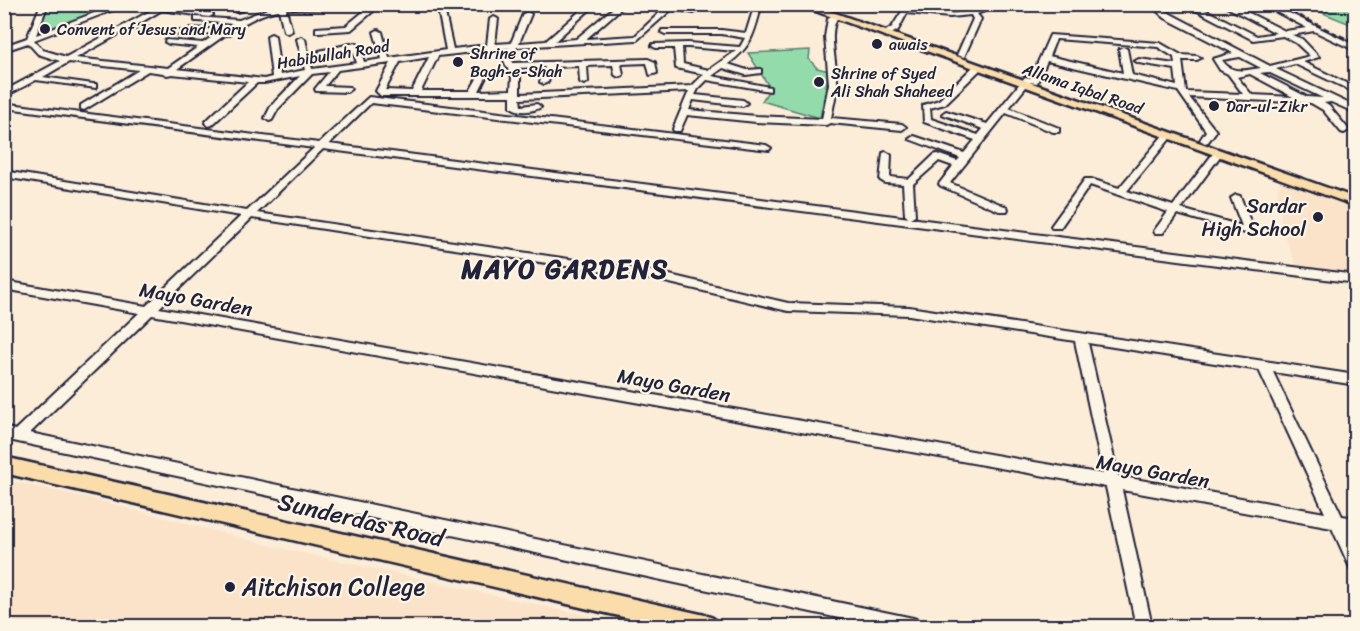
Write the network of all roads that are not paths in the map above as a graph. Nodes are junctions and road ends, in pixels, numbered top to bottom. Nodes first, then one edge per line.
1 (45, 4) edge
2 (126, 4) edge
3 (169, 4) edge
4 (231, 4) edge
5 (390, 4) edge
6 (487, 4) edge
7 (593, 4) edge
8 (623, 4) edge
9 (702, 4) edge
10 (759, 4) edge
11 (800, 4) edge
12 (816, 4) edge
13 (935, 4) edge
14 (990, 4) edge
15 (1152, 4) edge
16 (1224, 4) edge
17 (1264, 4) edge
18 (324, 5) edge
19 (277, 6) edge
20 (672, 6) edge
21 (374, 7) junction
22 (1190, 7) edge
23 (160, 8) junction
24 (441, 8) edge
25 (907, 8) edge
26 (239, 10) dead end
27 (973, 10) edge
28 (835, 12) junction
29 (527, 14) dead end
30 (937, 14) junction
31 (1178, 14) dead end
32 (208, 15) dead end
33 (1168, 16) junction
34 (1214, 17) junction
35 (197, 19) dead end
36 (494, 19) dead end
37 (1203, 19) dead end
38 (1193, 21) dead end
39 (243, 23) junction
40 (1183, 23) junction
41 (1231, 26) junction
42 (126, 27) junction
43 (1314, 29) junction
44 (193, 30) dead end
45 (319, 30) dead end
46 (288, 31) dead end
47 (378, 32) dead end
48 (665, 32) dead end
49 (1201, 32) junction
50 (180, 33) dead end
51 (227, 33) junction
52 (888, 33) junction
53 (1284, 33) junction
54 (271, 36) dead end
55 (749, 36) junction
56 (1332, 38) junction
57 (30, 39) junction
58 (301, 39) dead end
59 (622, 39) junction
60 (579, 40) junction
61 (169, 42) dead end
62 (549, 42) junction
63 (1302, 44) junction
64 (516, 45) junction
65 (678, 45) junction
66 (207, 46) junction
67 (491, 46) junction
68 (656, 46) dead end
69 (742, 49) junction
70 (1356, 49) edge
71 (1123, 50) dead end
72 (323, 51) dead end
73 (450, 52) junction
74 (7, 54) edge
75 (435, 54) junction
76 (1242, 54) junction
77 (961, 55) junction
78 (1045, 58) junction
79 (1197, 58) dead end
80 (397, 59) junction
81 (68, 60) junction
82 (386, 61) junction
83 (1139, 61) dead end
84 (620, 62) junction
85 (1179, 62) junction
86 (1298, 63) junction
87 (361, 64) junction
88 (550, 64) junction
89 (583, 64) junction
90 (724, 65) junction
91 (510, 66) junction
92 (978, 67) junction
93 (336, 68) junction
94 (1270, 68) junction
95 (145, 70) junction
96 (758, 71) dead end
97 (309, 72) junction
98 (1252, 72) junction
99 (167, 73) junction
100 (653, 73) dead end
101 (483, 75) dead end
102 (619, 75) dead end
103 (708, 75) junction
104 (1235, 75) junction
105 (1128, 77) junction
106 (36, 78) junction
107 (276, 79) junction
108 (254, 81) junction
109 (1028, 81) junction
110 (544, 82) dead end
111 (584, 82) dead end
112 (93, 86) dead end
113 (4, 87) edge
114 (17, 88) junction
115 (347, 89) dead end
116 (767, 89) dead end
117 (1356, 91) edge
118 (692, 92) junction
119 (1182, 92) junction
120 (415, 94) junction
121 (473, 94) junction
122 (4, 95) edge
123 (514, 95) junction
124 (1250, 98) junction
125 (1311, 101) junction
126 (1327, 101) dead end
127 (743, 103) dead end
128 (84, 107) dead end
129 (537, 107) dead end
130 (1004, 109) junction
131 (4, 111) edge
132 (1356, 111) edge
133 (685, 112) junction
134 (946, 114) dead end
135 (269, 118) dead end
136 (826, 121) junction
137 (209, 123) dead end
138 (902, 127) dead end
139 (989, 128) junction
140 (677, 129) dead end
141 (1056, 130) dead end
142 (1344, 130) dead end
143 (1168, 135) junction
144 (914, 139) dead end
145 (981, 139) junction
146 (1203, 143) junction
147 (324, 145) junction
148 (766, 148) dead end
149 (1218, 153) junction
150 (886, 155) dead end
151 (963, 161) junction
152 (4, 174) edge
153 (908, 182) junction
154 (1121, 192) junction
155 (1356, 193) edge
156 (1236, 198) dead end
157 (1356, 202) edge
158 (1004, 209) dead end
159 (1174, 210) junction
160 (251, 215) junction
161 (910, 215) dead end
162 (1056, 226) dead end
163 (1159, 231) dead end
164 (1356, 279) edge
165 (4, 285) edge
166 (150, 310) junction
167 (1081, 339) junction
168 (1264, 366) junction
169 (1356, 380) edge
170 (11, 434) edge
171 (4, 465) edge
172 (1112, 483) junction
173 (1338, 522) junction
174 (1356, 525) edge
175 (1356, 563) edge
176 (705, 627) edge
177 (913, 627) edge
178 (1144, 627) edge

1 - 57 street
2 - 57 street
3 - 23 street
4 - 26 street
5 - 21 street
6 - 24 street
7 - 62 street
8 - 60 street
9 - 20 street
10 - 55 street
11 - 28 main road, Allama Iqbal Road
12 - 28 main road, Allama Iqbal Road
13 - 30 street
14 - 27 street
15 - 33 street
16 - 53 street
17 - 43 street
18 - 19 street
18 - 21 street
19 - 39 street
19 - 46 street
20 - 59 street, Habibullah Road
21 - 45 street
22 - 34 street
23 - 32 street
23 - 42 street
24 - 73 street
25 - 30 street
25 - 52 street
27 - 30 street
27 - 77 street
28 - 52 main road, Allama Iqbal Road
28 - 136 street
29 - 64 street
31 - 33 street
33 - 40 street
34 - 37 street
34 - 41 street
35 - 39 street
36 - 67 street
38 - 40 street
39 - 51 street
40 - 49 street
41 - 49 street
41 - 53 street
42 - 50 street
42 - 81 street
43 - 53 street
43 - 56 street
44 - 51 street
47 - 82 street
48 - 55 street
49 - 76 street
51 - 66 street
52 - 77 main road, Allama Iqbal Road
52 - 92 main road, Allama Iqbal Road
53 - 63 street
54 - 107 street
55 - 69 street
56 - 63 street
56 - 70 street
57 - 74 street
57 - 81 street, Habibullah Road
58 - 97 street
59 - 60 street, Habibullah Road
59 - 84 street
60 - 62 street, Habibullah Road
61 - 66 street
62 - 64 street, Habibullah Road
63 - 86 street
64 - 67 street, Habibullah Road
64 - 91 street
65 - 68 street
65 - 69 street
65 - 103 street
66 - 99 street
67 - 73 street, Habibullah Road
69 - 90 street
71 - 105 street
72 - 87 street
73 - 75 street, Habibullah Road
75 - 80 street, Habibullah Road
75 - 120 street
76 - 94 street
76 - 104 street
77 - 109 main road, Allama Iqbal Road
78 - 85 street
78 - 105 street
78 - 109 street
79 - 85 street
80 - 82 street, Habibullah Road
80 - 120 street
81 - 95 street, Habibullah Road
81 - 106 street
82 - 87 street, Habibullah Road
83 - 85 street
84 - 89 street
84 - 100 street
84 - 102 street
85 - 119 street
86 - 94 street
86 - 117 street
87 - 93 street, Habibullah Road
88 - 89 street
88 - 91 street
88 - 110 street
89 - 111 street
90 - 96 street
90 - 103 street
91 - 123 street
92 - 109 main road, Allama Iqbal Road
92 - 145 street
93 - 97 street, Habibullah Road
93 - 115 street
94 - 98 street
94 - 132 street
95 - 99 street, Habibullah Road
95 - 128 street
97 - 107 street, Habibullah Road
97 - 135 street
98 - 104 street
98 - 125 street
99 - 108 street, Habibullah Road
101 - 121 street
103 - 116 street
103 - 118 street
104 - 124 street
105 - 119 street
106 - 112 street
106 - 114 street
107 - 108 street, Habibullah Road
108 - 137 street
109 - 130 street
109 - 143 main road, Allama Iqbal Road
109 - 146 main road, Allama Iqbal Road
113 - 114 street
114 - 122 street
118 - 123 street
118 - 127 street
118 - 133 street
119 - 124 street
119 - 146 street
120 - 121 street
121 - 123 street
123 - 129 street
124 - 125 street
125 - 126 street
125 - 142 street
130 - 139 street
130 - 141 street
131 - 147 street
133 - 136 street
133 - 140 street
134 - 139 street
136 - 138 street
139 - 145 street
143 - 146 main road, Allama Iqbal Road
143 - 154 street
144 - 151 street
145 - 151 street
146 - 149 main road, Allama Iqbal Road
146 - 155 main road, Allama Iqbal Road
147 - 148 street
147 - 160 street
147 - 164 street
149 - 157 main road, Allama Iqbal Road
149 - 159 street
150 - 153 street
151 - 153 street
151 - 158 street
152 - 160 street
153 - 161 street
154 - 159 street
154 - 162 street
156 - 159 street
159 - 163 street
160 - 166 street
160 - 167 street
165 - 166 street, Mayo Garden
166 - 170 street
166 - 172 street, Mayo Garden
167 - 168 street
167 - 172 street
168 - 169 street
168 - 173 street
170 - 177 street
171 - 176 main road, Sunderdas Road
172 - 173 street, Mayo Garden
172 - 178 street
173 - 174 street, Mayo Garden
173 - 175 street

